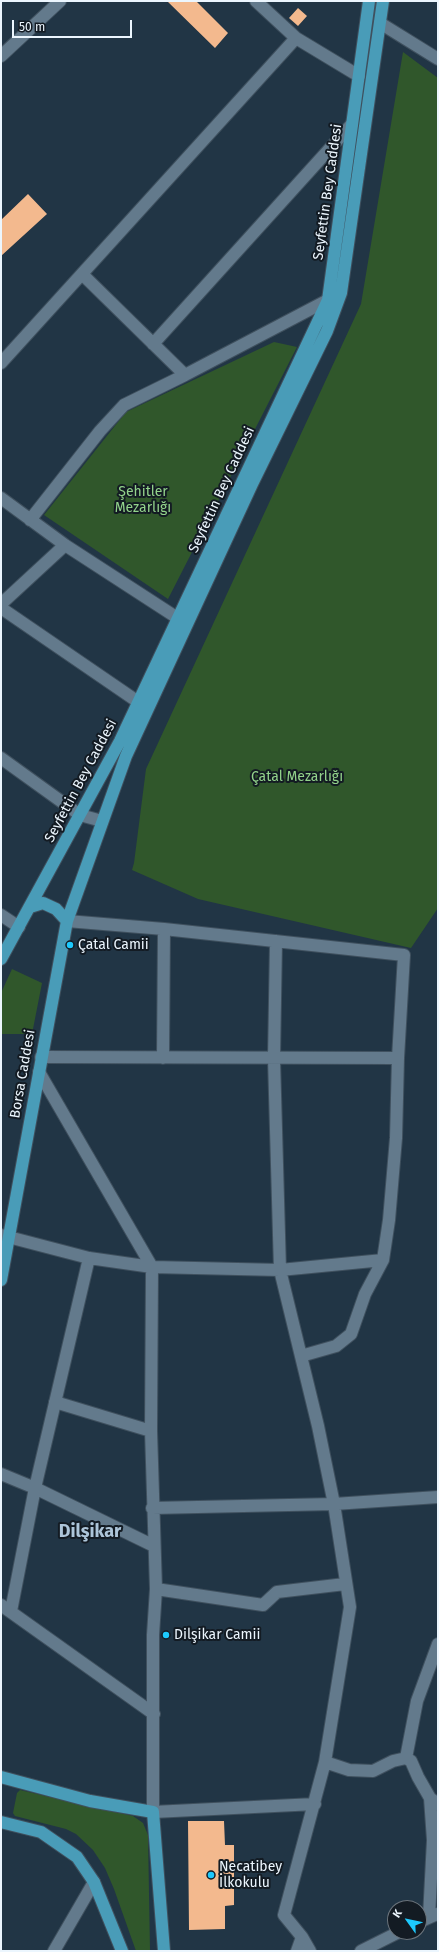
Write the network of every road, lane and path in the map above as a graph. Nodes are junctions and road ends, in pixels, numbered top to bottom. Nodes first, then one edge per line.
1 (60, 1) edge
2 (256, 1) edge
3 (369, 1) edge
4 (383, 1) edge
5 (380, 23) junction
6 (296, 38) junction
7 (1, 56) edge
8 (438, 59) edge
9 (359, 76) junction
10 (372, 83) junction
11 (352, 124) junction
12 (82, 274) junction
13 (342, 293) junction
14 (328, 300) junction
15 (153, 344) junction
16 (1, 363) edge
17 (185, 375) junction
18 (1, 498) edge
19 (30, 520) junction
20 (65, 546) junction
21 (1, 604) edge
22 (1, 608) edge
23 (183, 621) junction
24 (144, 706) junction
25 (1, 758) edge
26 (80, 815) junction
27 (102, 821) junction
28 (30, 907) junction
29 (1, 914) edge
30 (67, 921) junction
31 (19, 926) junction
32 (164, 929) junction
33 (276, 941) junction
34 (1, 959) edge
35 (41, 1057) junction
36 (163, 1058) junction
37 (398, 1058) junction
38 (274, 1059) junction
39 (40, 1072) junction
40 (5, 1236) edge
41 (89, 1258) junction
42 (383, 1260) junction
43 (152, 1267) junction
44 (280, 1270) junction
45 (1, 1280) edge
46 (301, 1356) junction
47 (55, 1402) junction
48 (151, 1431) junction
49 (1, 1474) edge
50 (35, 1488) junction
51 (438, 1497) edge
52 (334, 1504) junction
53 (152, 1508) junction
54 (154, 1546) junction
55 (345, 1584) junction
56 (156, 1589) junction
57 (6, 1608) edge
58 (438, 1644) edge
59 (154, 1714) junction
60 (406, 1758) junction
61 (326, 1762) junction
62 (1, 1777) edge
63 (434, 1801) edge
64 (315, 1804) junction
65 (153, 1812) junction
66 (1, 1822) edge
67 (94, 1882) junction
68 (429, 1918) edge
69 (302, 1937) junction
70 (387, 1938) edge
71 (54, 1951) edge
72 (122, 1951) edge
73 (164, 1951) edge
74 (297, 1951) edge
75 (310, 1951) edge
76 (361, 1951) edge

1 - 7 street
2 - 6 street
3 - 9 main road, Seyfettin Bey Caddesi
4 - 5 main road, Seyfettin Bey Caddesi
5 - 8 street
5 - 10 main road, Seyfettin Bey Caddesi
6 - 9 street
6 - 12 street
9 - 10 main road
9 - 11 main road, Seyfettin Bey Caddesi
10 - 13 main road, Seyfettin Bey Caddesi
11 - 14 main road, Seyfettin Bey Caddesi
11 - 15 street
12 - 15 street
12 - 16 street
13 - 14 main road
13 - 23 main road, Seyfettin Bey Caddesi
14 - 17 street
14 - 23 main road, Seyfettin Bey Caddesi
15 - 17 street
17 - 19 street
18 - 19 street
19 - 20 street
20 - 21 street
20 - 23 street
22 - 24 street
23 - 24 main road, Seyfettin Bey Caddesi
24 - 26 main road, Seyfettin Bey Caddesi
24 - 27 main road, Seyfettin Bey Caddesi
25 - 26 street
26 - 27 street
26 - 28 main road, Seyfettin Bey Caddesi
27 - 30 main road, Seyfettin Bey Caddesi
28 - 30 main road
28 - 31 main road, Seyfettin Bey Caddesi
29 - 31 street
30 - 32 street
30 - 35 main road, Borsa Caddesi
31 - 34 main road, Seyfettin Bey Caddesi
32 - 33 street
32 - 36 street
33 - 37 street
33 - 38 street
35 - 36 street
35 - 39 main road, Borsa Caddesi
36 - 38 street
37 - 38 street
37 - 42 street
38 - 44 street
39 - 40 main road, Borsa Caddesi
39 - 43 street
40 - 41 street
40 - 45 main road, Borsa Caddesi
41 - 43 street
41 - 47 street
42 - 44 street
42 - 46 street
43 - 44 street
43 - 48 street
44 - 46 street
46 - 52 street
47 - 48 street
47 - 50 street
48 - 53 street
49 - 50 street
50 - 54 street
50 - 57 street
51 - 52 street
52 - 53 street
52 - 55 street
53 - 54 street
54 - 56 street
55 - 56 street
55 - 61 street
56 - 59 street
57 - 59 street
58 - 60 street
59 - 65 street
60 - 61 street
60 - 63 street
61 - 64 street
62 - 65 main road
63 - 68 street
64 - 65 street
64 - 69 street
65 - 73 main road
66 - 67 main road
67 - 71 street
67 - 72 main road
69 - 74 street
69 - 75 street
70 - 76 street

